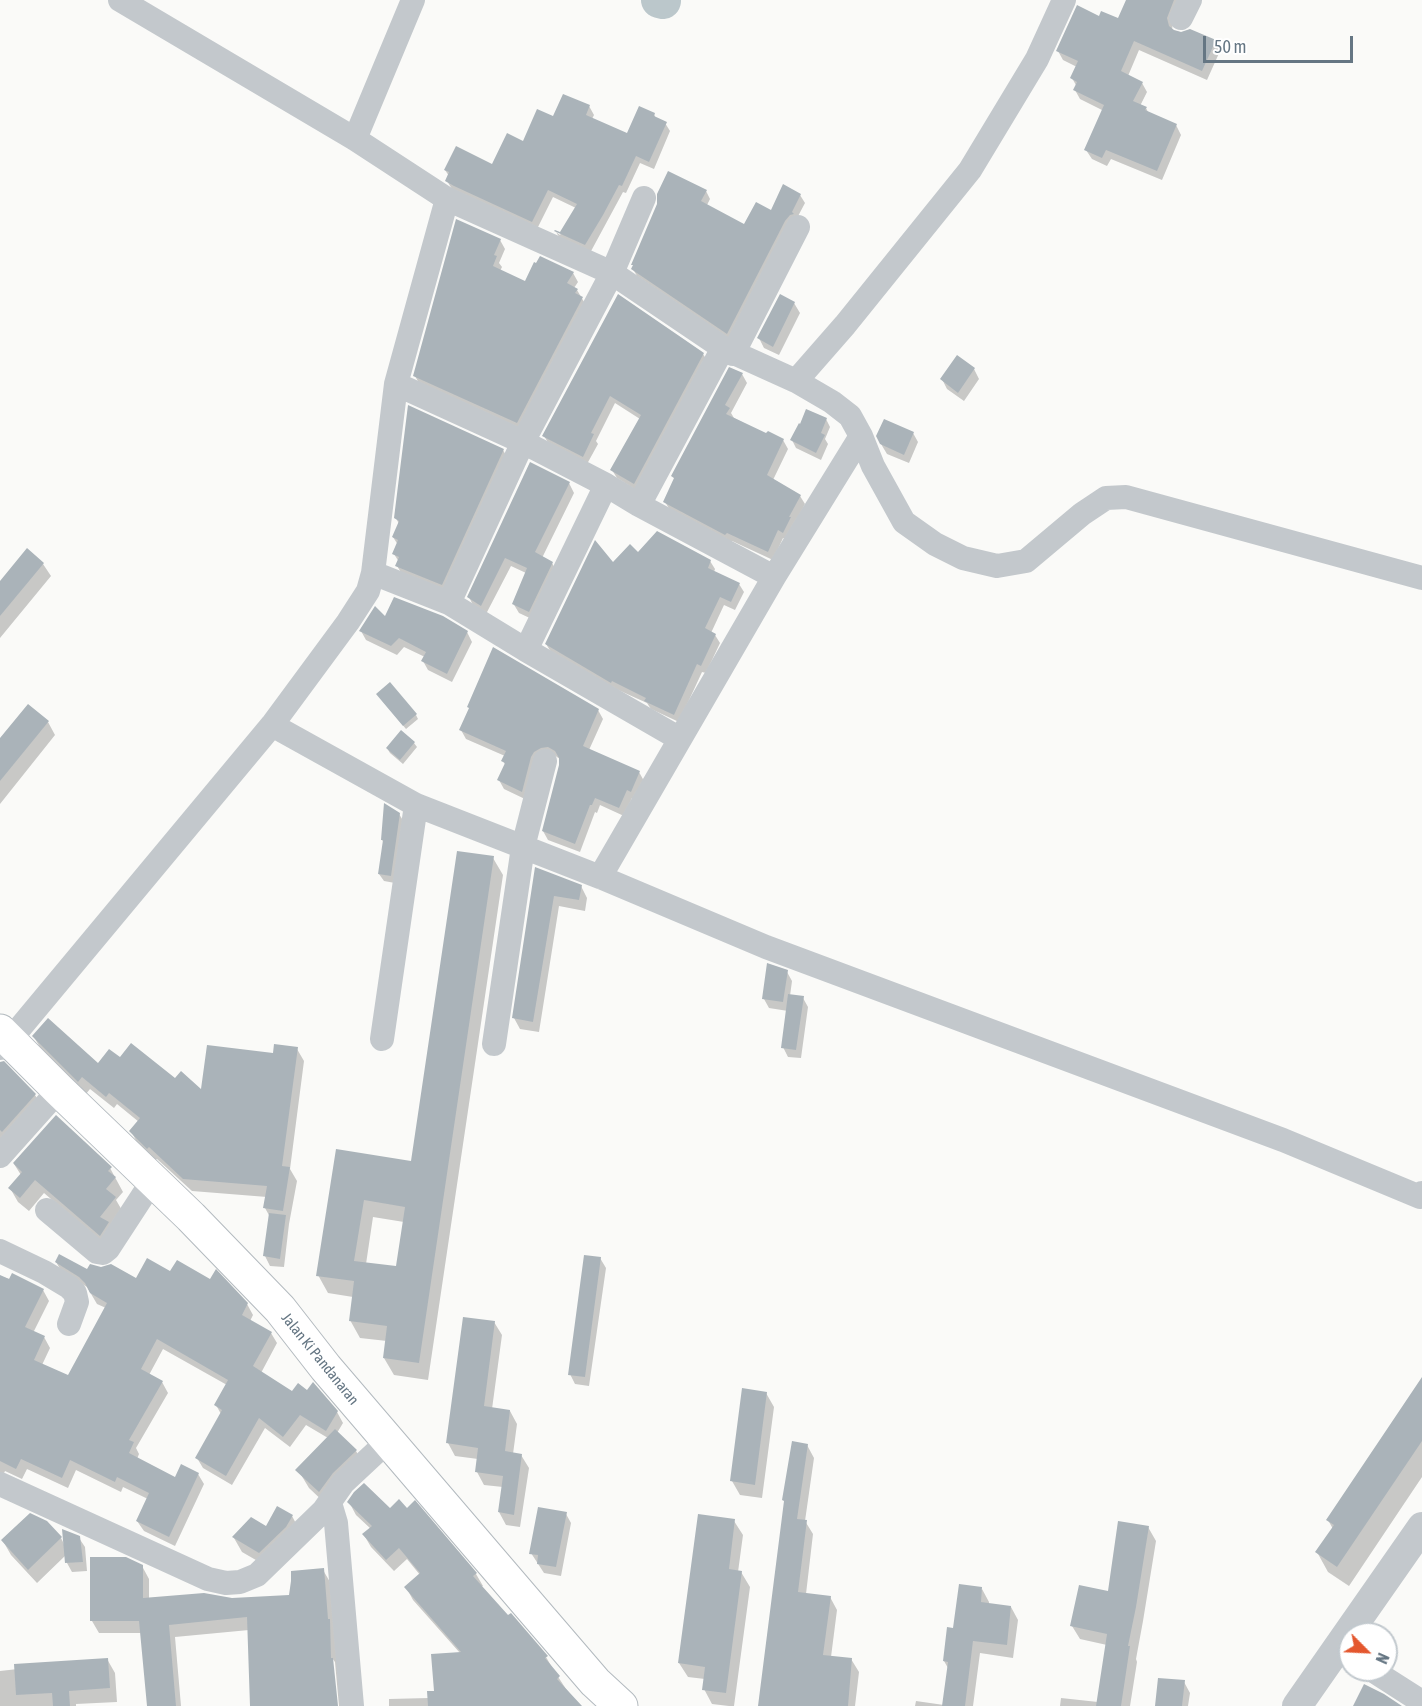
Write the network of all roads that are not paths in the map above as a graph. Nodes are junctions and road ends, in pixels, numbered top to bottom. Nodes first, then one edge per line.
1 (120, 0) edge
2 (413, 0) edge
3 (1064, 0) edge
4 (355, 139) junction
5 (644, 198) dead end
6 (447, 199) junction
7 (798, 227) dead end
8 (612, 273) junction
9 (728, 351) junction
10 (796, 381) junction
11 (396, 384) junction
12 (861, 436) junction
13 (523, 442) junction
14 (606, 485) junction
15 (639, 505) junction
16 (373, 573) junction
17 (774, 577) junction
18 (1422, 578) edge
19 (449, 603) junction
20 (526, 650) junction
21 (272, 725) junction
22 (680, 739) junction
23 (545, 761) dead end
24 (416, 805) junction
25 (523, 847) junction
26 (600, 877) junction
27 (382, 1039) dead end
28 (3, 1040) edge
29 (494, 1044) dead end
30 (59, 1090) junction
31 (0, 1156) edge
32 (153, 1180) junction
33 (1421, 1196) edge
34 (47, 1210) dead end
35 (0, 1251) edge
36 (69, 1324) dead end
37 (388, 1441) junction
38 (0, 1484) edge
39 (330, 1503) junction
40 (1422, 1527) edge
41 (1363, 1622) edge
42 (1338, 1659) edge
43 (1391, 1682) edge
44 (1422, 1702) edge
45 (352, 1706) edge
46 (621, 1706) edge
47 (1297, 1706) edge

1 - 4 street
2 - 4 street
3 - 10 street
4 - 6 street
5 - 8 street
6 - 8 street
6 - 11 street
7 - 9 street
8 - 9 street
8 - 13 street
9 - 10 street
9 - 15 street
10 - 12 street
11 - 13 street
11 - 16 street
12 - 17 street
12 - 18 street
13 - 14 street
13 - 19 street
14 - 15 street
14 - 20 street
15 - 17 street
16 - 19 street
16 - 21 street
17 - 22 street
19 - 20 street
20 - 22 street
21 - 24 street
21 - 28 street
22 - 26 street
23 - 25 street
24 - 25 street
24 - 27 street
25 - 26 street
25 - 29 street
26 - 33 street
28 - 30 main road, Jalan Ki Pandanaran
30 - 31 street
30 - 32 main road, Jalan Ki Pandanaran
32 - 34 street
32 - 37 main road, Jalan Ki Pandanaran
35 - 36 street
37 - 39 street
37 - 46 main road, Jalan Ki Pandanaran
38 - 39 street
39 - 45 street
40 - 41 street
42 - 47 street
43 - 44 street

